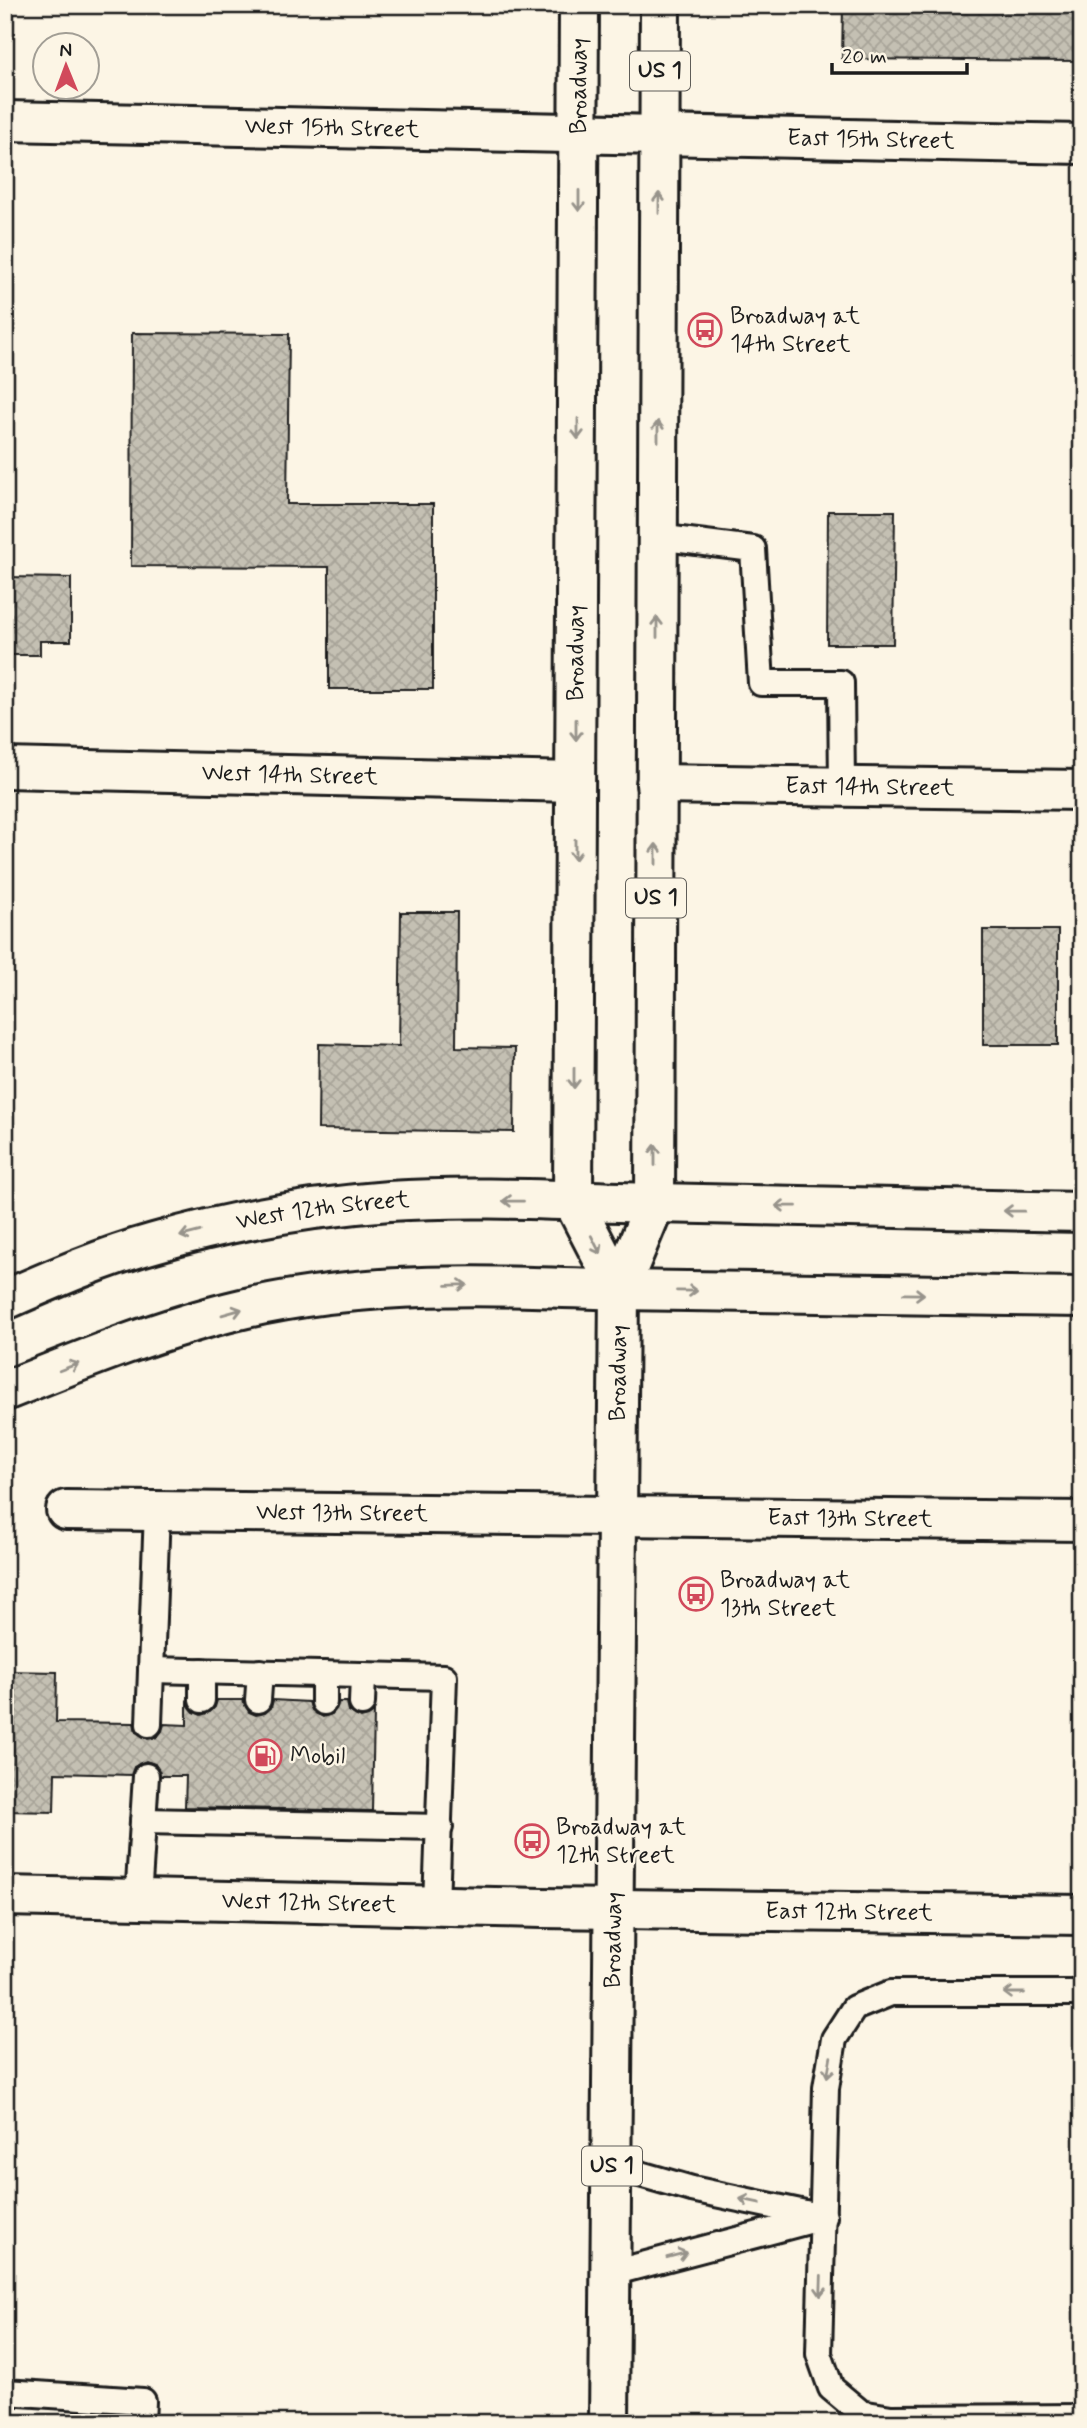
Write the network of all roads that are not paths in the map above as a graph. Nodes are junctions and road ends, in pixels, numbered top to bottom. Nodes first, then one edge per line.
1 (579, 5) edge
2 (660, 5) edge
3 (5, 121) edge
4 (580, 133) junction
5 (660, 136) junction
6 (1082, 145) edge
7 (657, 537) junction
8 (5, 768) edge
9 (575, 782) junction
10 (656, 784) junction
11 (842, 787) junction
12 (1082, 790) edge
13 (573, 1201) junction
14 (655, 1203) junction
15 (1082, 1212) edge
16 (619, 1290) junction
17 (1082, 1297) edge
18 (5, 1300) edge
19 (5, 1391) edge
20 (66, 1510) dead end
21 (157, 1511) junction
22 (617, 1515) junction
23 (1082, 1521) edge
24 (151, 1670) junction
25 (202, 1671) junction
26 (260, 1672) junction
27 (324, 1674) junction
28 (363, 1675) junction
29 (202, 1700) dead end
30 (258, 1700) dead end
31 (324, 1702) dead end
32 (362, 1703) dead end
33 (149, 1724) dead end
34 (146, 1776) dead end
35 (143, 1821) junction
36 (439, 1827) junction
37 (5, 1896) edge
38 (138, 1899) junction
39 (436, 1905) junction
40 (614, 1909) junction
41 (1082, 1915) edge
42 (1082, 1993) edge
43 (612, 2166) junction
44 (824, 2217) junction
45 (612, 2273) junction
46 (5, 2392) edge
47 (1082, 2417) edge
48 (142, 2423) edge
49 (609, 2423) edge

1 - 4 street, Broadway / US 1
2 - 5 street, Broadway / US 1
3 - 4 street, West 15th Street
4 - 5 street, West 15th Street
4 -> 9 street, Broadway / US 1
5 - 6 street, East 15th Street
7 -> 5 street, Broadway / US 1
10 -> 7 street, Broadway / US 1
7 - 11 lane
8 - 9 street, West 14th Street
9 -> 13 street, Broadway / US 1
10 - 11 street, East 14th Street
14 -> 10 street, Broadway / US 1
11 - 12 street, East 14th Street
13 - 14 street, West 12th Street
13 -> 16 street, Broadway / US 1
13 -> 18 street, West 12th Street
15 -> 14 street
14 - 16 street, Broadway / US 1
16 -> 17 street
19 -> 16 street
16 - 22 street, Broadway / US 1
20 - 21 street, West 13th Street
21 - 22 street, West 13th Street
21 - 24 lane
22 - 23 street, East 13th Street
22 - 40 street, Broadway / US 1
24 - 25 lane
24 - 33 lane
25 - 26 lane
25 - 29 lane
26 - 27 lane
26 - 30 lane
27 - 28 lane
27 - 31 lane
28 - 32 lane
28 - 36 lane
34 - 35 lane
35 - 36 lane
35 - 38 lane
36 - 39 lane
37 - 38 street, West 12th Street
38 - 39 street, West 12th Street
39 - 40 street, West 12th Street
40 - 41 street, East 12th Street
40 - 43 street, Broadway / US 1
42 -> 44 lane
44 -> 43 lane
43 - 45 street, Broadway / US 1
45 -> 44 lane
44 -> 47 lane
45 - 49 street, Broadway / US 1
46 - 48 lane

